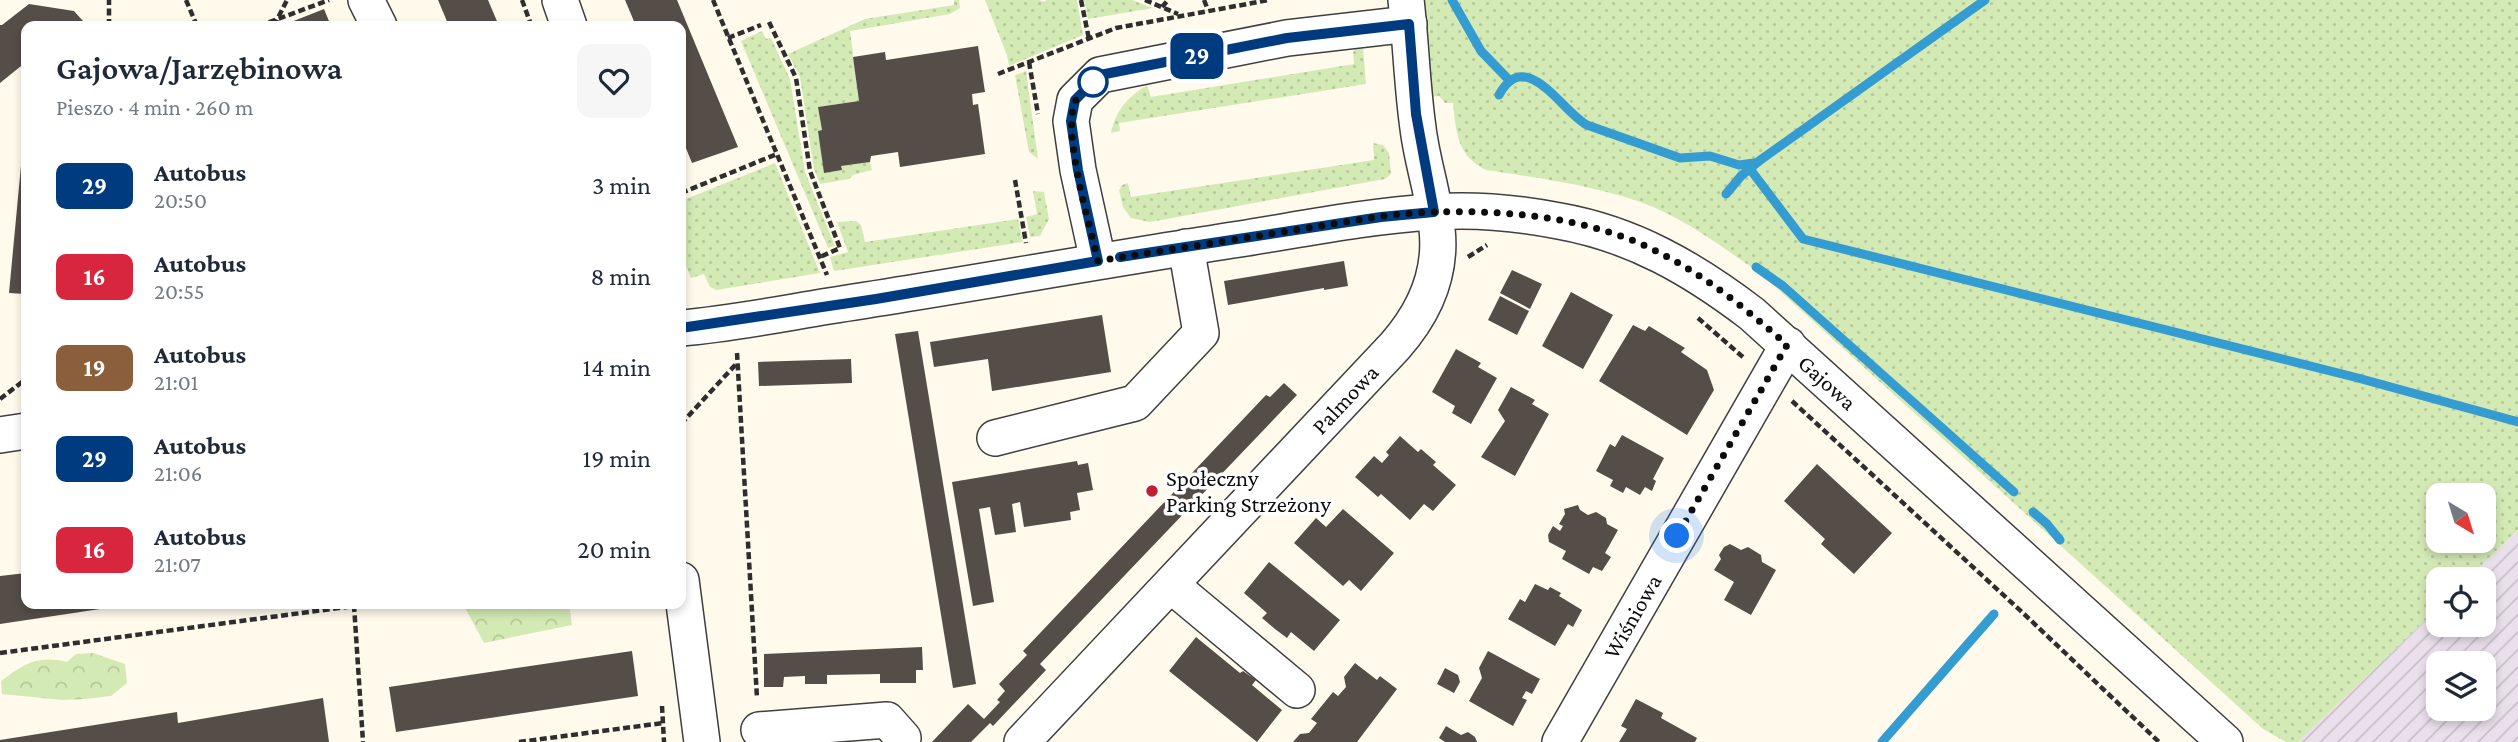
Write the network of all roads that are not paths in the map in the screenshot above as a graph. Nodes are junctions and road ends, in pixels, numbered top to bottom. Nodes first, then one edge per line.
1 (366, 0) edge
2 (560, 0) edge
3 (1408, 12) edge
4 (376, 21) edge
5 (567, 21) edge
6 (1434, 212) junction
7 (1186, 247) junction
8 (1098, 261) junction
9 (686, 320) edge
10 (1787, 345) junction
11 (21, 432) edge
12 (0, 435) edge
13 (995, 438) dead end
14 (1171, 585) junction
15 (685, 609) edge
16 (1297, 690) dead end
17 (759, 730) road end
18 (702, 742) edge
19 (900, 742) edge
20 (1022, 742) edge
21 (1560, 742) edge
22 (2225, 742) edge

1 - 4 street
2 - 5 street
3 - 6 street, Palmowa
3 - 8 street
6 - 7 street, Gajowa
6 - 10 street, Gajowa
6 - 14 street, Palmowa
7 - 8 street, Gajowa
7 - 13 street
8 - 9 street, Gajowa
10 - 21 street, Wiśniowa
10 - 22 street, Gajowa
11 - 12 street
14 - 16 street
14 - 20 street, Palmowa
15 - 18 street
17 - 19 street

